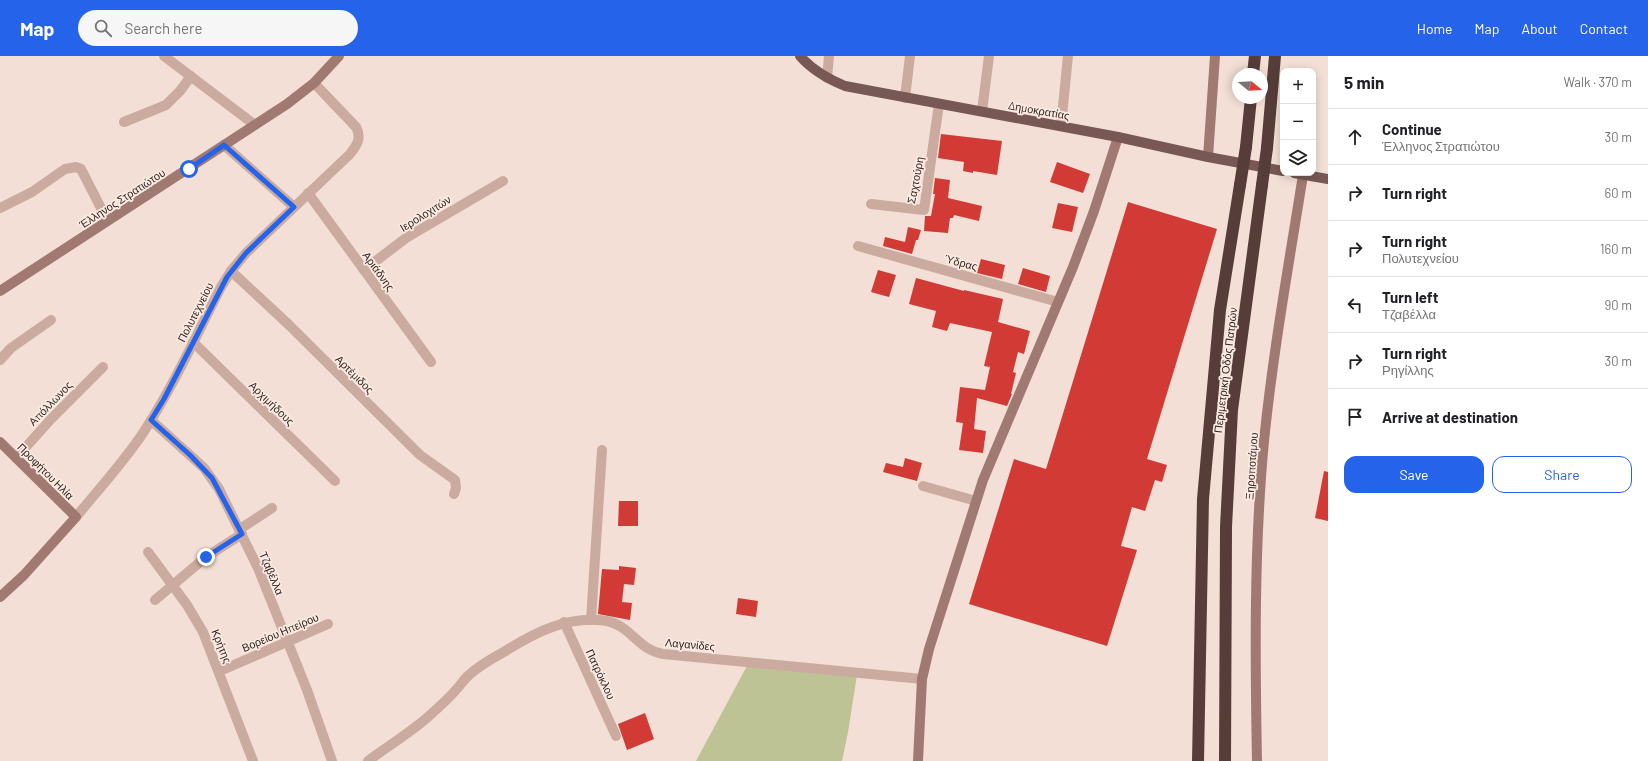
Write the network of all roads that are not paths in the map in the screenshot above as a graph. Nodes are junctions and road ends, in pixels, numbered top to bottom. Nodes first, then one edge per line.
1 (164, 56) edge
2 (339, 56) edge
3 (800, 56) edge
4 (829, 56) edge
5 (910, 56) edge
6 (989, 56) edge
7 (1068, 56) edge
8 (1215, 56) edge
9 (1255, 56) edge
10 (1275, 56) edge
11 (1254, 68) edge
12 (191, 76) junction
13 (827, 78) junction
14 (314, 83) junction
15 (905, 98) junction
16 (939, 104) junction
17 (1250, 104) edge
18 (982, 111) junction
19 (124, 122) dead end
20 (255, 125) junction
21 (1061, 126) junction
22 (1118, 137) junction
23 (224, 145) junction
24 (1208, 157) junction
25 (1280, 170) edge
26 (1298, 176) edge
27 (1310, 176) edge
28 (1328, 179) edge
29 (502, 181) dead end
30 (308, 193) junction
31 (871, 204) dead end
32 (294, 207) junction
33 (0, 208) edge
34 (107, 220) junction
35 (858, 246) dead end
36 (364, 270) junction
37 (231, 271) junction
38 (0, 291) edge
39 (1058, 302) junction
40 (51, 320) dead end
41 (193, 342) junction
42 (0, 360) edge
43 (431, 362) dead end
44 (103, 367) dead end
45 (151, 420) junction
46 (0, 442) edge
47 (602, 450) dead end
48 (16, 458) junction
49 (335, 481) dead end
50 (923, 486) dead end
51 (454, 494) dead end
52 (976, 501) junction
53 (272, 508) dead end
54 (76, 517) junction
55 (241, 532) junction
56 (148, 552) dead end
57 (174, 585) junction
58 (0, 597) edge
59 (155, 600) dead end
60 (591, 620) junction
61 (564, 622) junction
62 (328, 624) dead end
63 (288, 642) junction
64 (220, 671) junction
65 (922, 679) junction
66 (616, 736) dead end
67 (253, 761) edge
68 (332, 761) edge
69 (368, 761) edge
70 (918, 761) edge
71 (1198, 761) edge
72 (1225, 761) edge
73 (1258, 761) edge

1 - 12 street
2 - 14 street
3 - 13 main road, Δημοκρατίας
4 - 13 street
5 - 15 street
6 - 18 street
7 - 21 street
8 - 24 street
9 - 11 highway
10 - 72 highway, Περιμετρική Οδός Πατρών, bridge
12 - 19 street
12 - 20 street
13 - 15 main road, Δημοκρατίας
14 - 20 street, Έλληνος Στρατιώτου
14 - 30 street, Πολυτεχνείου
15 - 16 main road, Δημοκρατίας
16 - 18 main road, Δημοκρατίας
16 - 31 street, Σαχτούρη
17 - 71 highway, Περιμετρική Οδός Πατρών, bridge
18 - 21 main road, Δημοκρατίας
20 - 23 street, Έλληνος Στρατιώτου
21 - 22 main road, Δημοκρατίας
22 - 24 main road, Δημοκρατίας
22 - 39 street
23 - 32 street
23 - 34 street, Έλληνος Στρατιώτου
24 - 25 main road, Δημοκρατίας
26 - 73 street, Ξηροποτάμου
27 - 28 main road
29 - 36 street, Ιερολοχιτών
30 - 32 street, Πολυτεχνείου
30 - 36 street, Αριάδνης
32 - 37 street, Πολυτεχνείου
33 - 34 street
34 - 38 street, Έλληνος Στρατιώτου
35 - 39 street, Ύδρας
36 - 43 street, Αριάδνης
37 - 41 street, Πολυτεχνείου
37 - 51 street, Αρτέμιδος
39 - 52 street
40 - 42 street
41 - 45 street, Πολυτεχνείου
41 - 49 street, Αρχιμήδους
44 - 48 street, Απόλλωνος
45 - 54 street, Πολυτεχνείου
45 - 55 street, Τζαβέλλα
46 - 48 street, Προφήτου Ηλία
47 - 60 street
48 - 54 street, Προφήτου Ηλία
50 - 52 street
52 - 65 street
53 - 55 street
54 - 58 street, Πολυτεχνείου
55 - 57 street
55 - 63 street, Τζαβέλλα
56 - 57 street, Κρήτης
57 - 59 street
57 - 64 street, Κρήτης
60 - 61 street, Λαγανίδες
60 - 65 street, Λαγανίδες
61 - 66 street, Πατρόκλου
61 - 69 street, Λαγανίδες
62 - 63 street, Βορείου Ηπείρου
63 - 64 street, Βορείου Ηπείρου
63 - 68 street, Τζαβέλλα
64 - 67 street, Κρήτης
65 - 70 street

